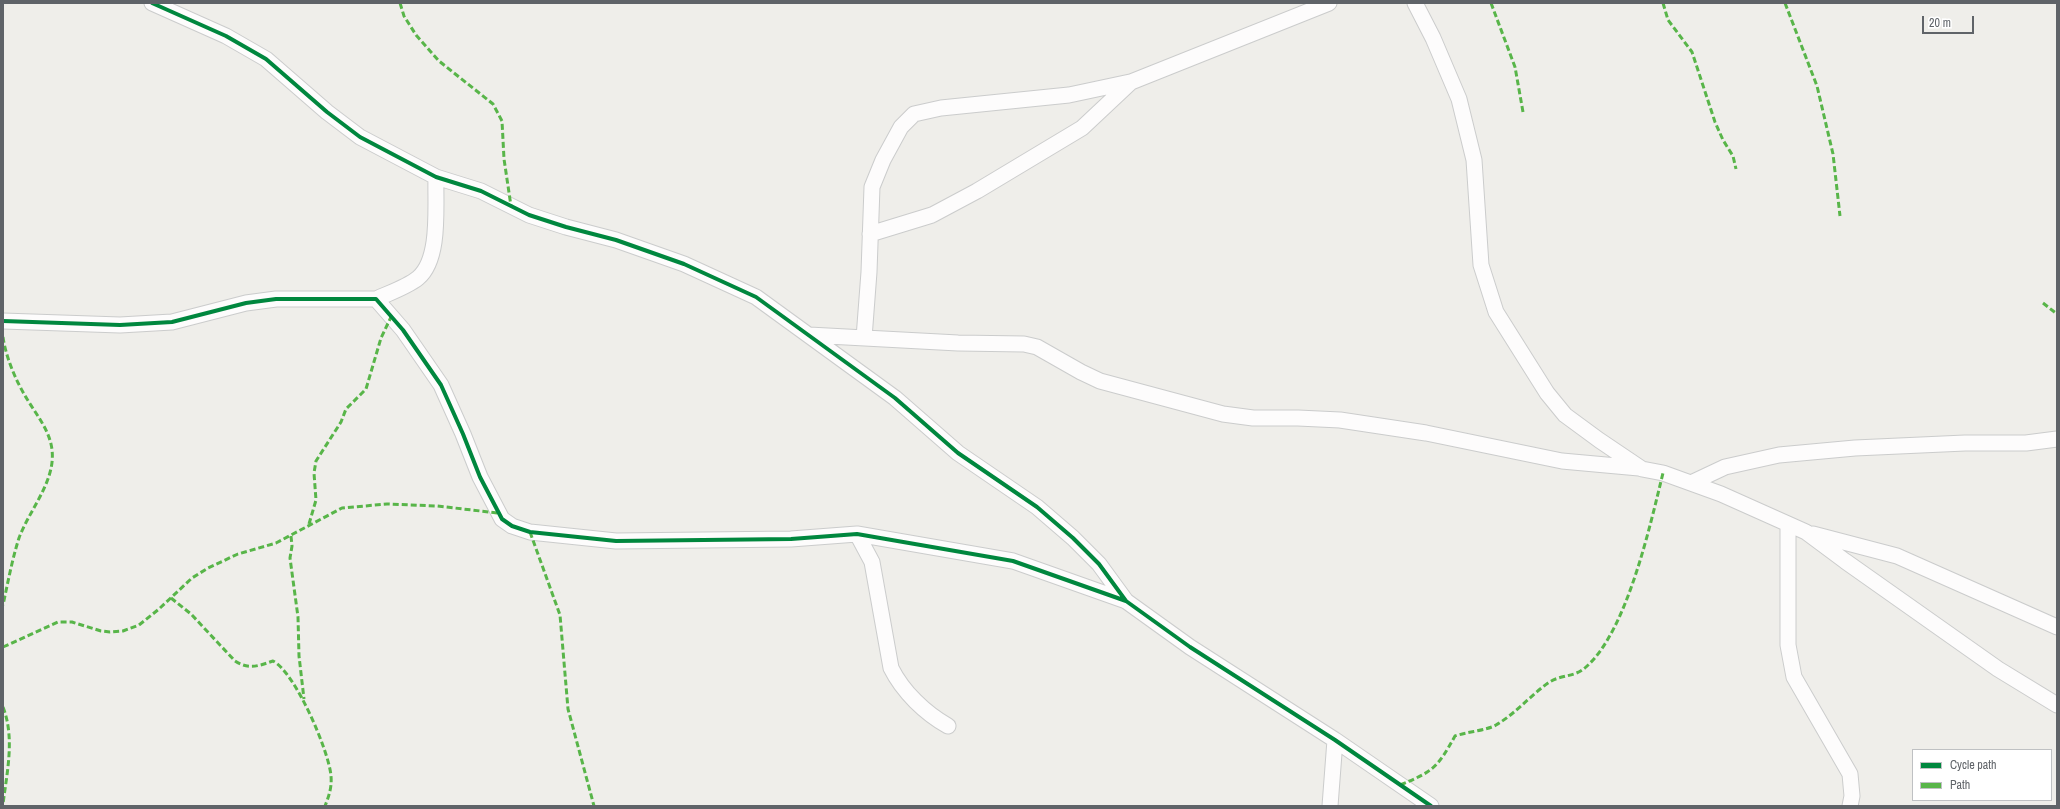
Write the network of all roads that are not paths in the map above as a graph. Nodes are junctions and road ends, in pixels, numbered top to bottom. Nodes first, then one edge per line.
1 (152, 3) edge
2 (1329, 3) edge
3 (1415, 3) edge
4 (1131, 82) junction
5 (436, 177) junction
6 (870, 234) junction
7 (376, 299) junction
8 (3, 321) edge
9 (809, 335) junction
10 (864, 338) junction
11 (2057, 439) edge
12 (1642, 468) junction
13 (1691, 483) junction
14 (1788, 525) junction
15 (1806, 532) junction
16 (857, 534) junction
17 (1126, 601) junction
18 (2057, 627) edge
19 (2057, 705) edge
20 (948, 726) dead end
21 (1335, 740) junction
22 (1330, 806) edge
23 (1431, 806) edge
24 (1850, 806) edge

1 - 5 street
2 - 4 street
3 - 12 street
4 - 6 street
4 - 6 street
5 - 7 street
5 - 9 street
6 - 10 street
7 - 8 street
7 - 16 street
9 - 10 street
9 - 17 street
10 - 12 street
11 - 13 street
12 - 13 street
13 - 14 street
14 - 15 street
14 - 24 street
15 - 18 street
15 - 19 street
16 - 17 street
16 - 20 street
17 - 21 street
21 - 22 street
21 - 23 street

